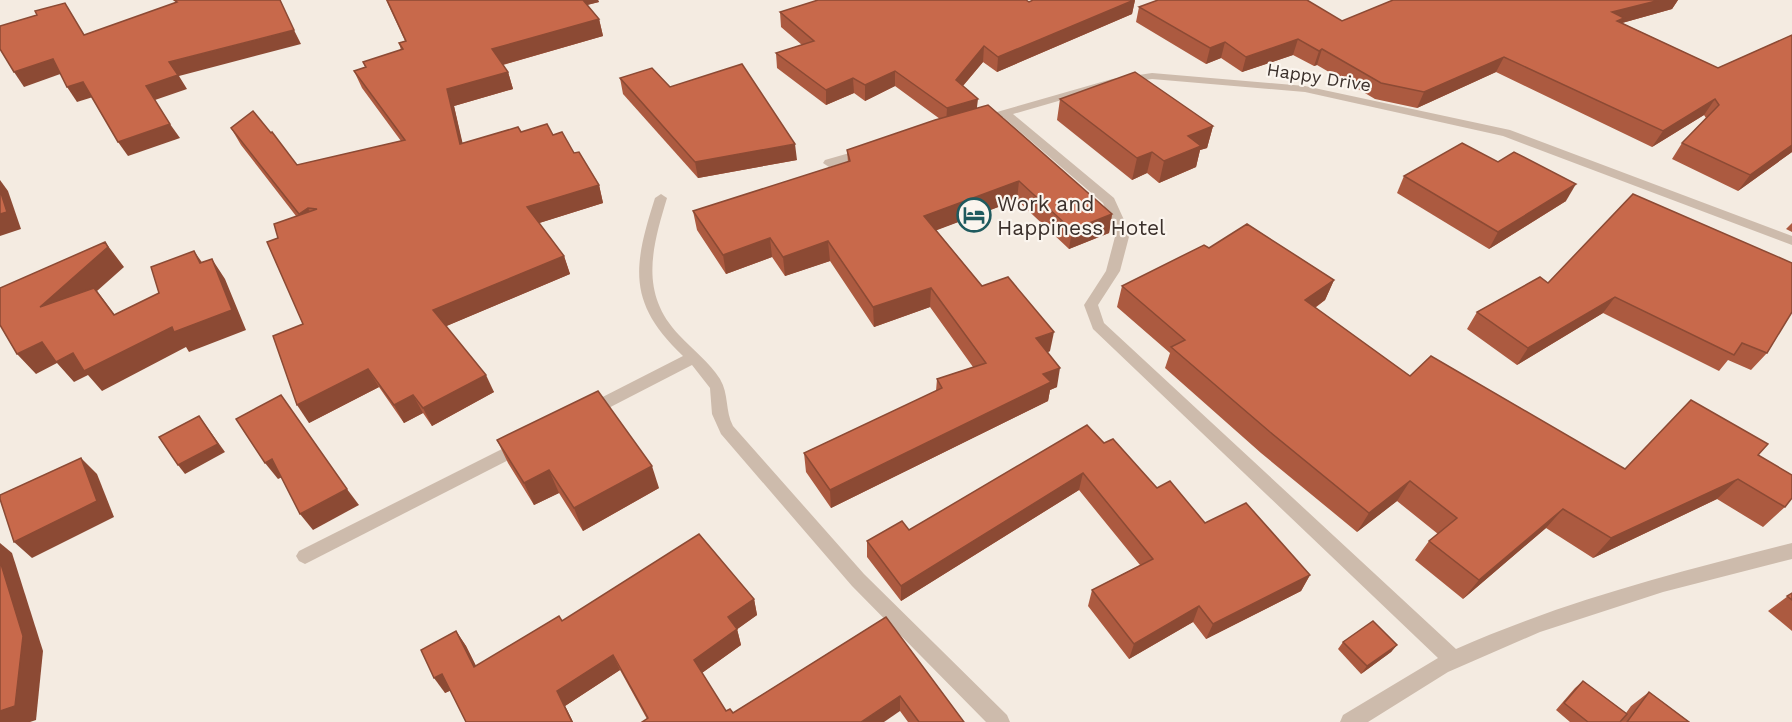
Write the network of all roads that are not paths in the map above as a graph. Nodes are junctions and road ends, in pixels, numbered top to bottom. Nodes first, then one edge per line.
1 (1005, 113) junction
2 (972, 123) edge
3 (884, 147) edge
4 (829, 163) dead end
5 (661, 198) dead end
6 (1792, 241) edge
7 (693, 358) junction
8 (578, 417) edge
9 (536, 438) edge
10 (1792, 551) edge
11 (306, 556) dead end
12 (1454, 660) junction
13 (1000, 722) edge
14 (1350, 722) edge

1 - 2 street, Happy Drive
1 - 6 street, Happy Drive
1 - 12 street
3 - 4 street
5 - 7 street
7 - 8 street
7 - 13 street
9 - 11 street
10 - 12 street
12 - 14 street

